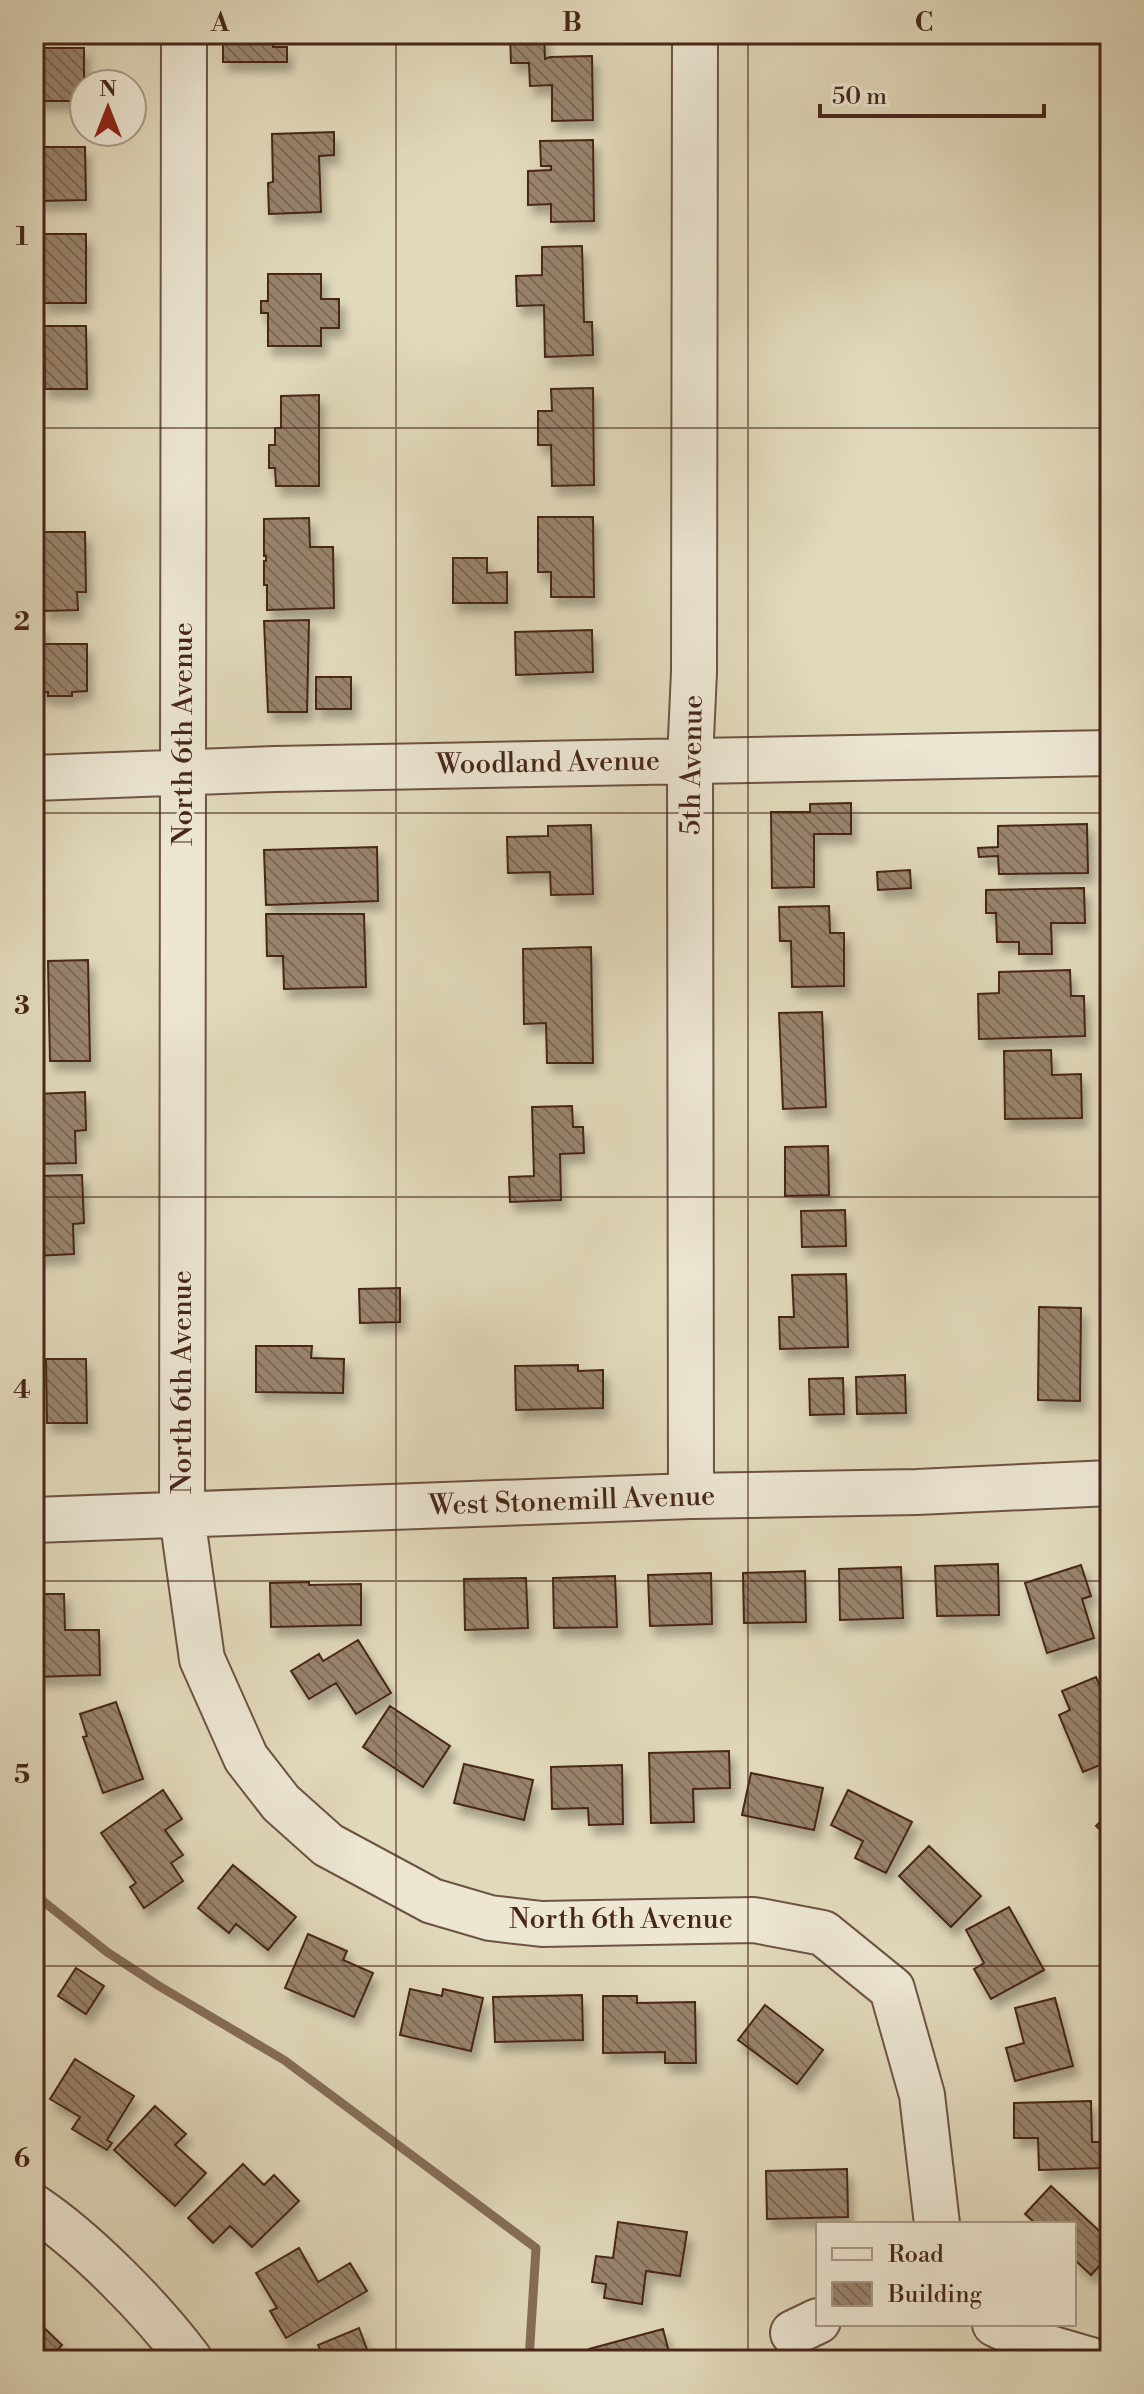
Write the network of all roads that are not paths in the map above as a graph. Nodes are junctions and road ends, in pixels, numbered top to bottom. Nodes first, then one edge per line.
1 (184, 34) edge
2 (695, 34) edge
3 (1110, 753) edge
4 (690, 760) junction
5 (182, 773) junction
6 (34, 778) edge
7 (1110, 1483) edge
8 (691, 1496) junction
9 (182, 1516) junction
10 (34, 1520) edge
11 (34, 2207) edge
12 (937, 2222) edge
13 (999, 2326) edge
14 (190, 2360) edge
15 (1091, 2360) edge

1 - 5 street, North 6th Avenue
2 - 4 street, 5th Avenue
3 - 4 street, Woodland Avenue
4 - 5 street, Woodland Avenue
4 - 8 street, 5th Avenue
5 - 6 street, Woodland Avenue
5 - 9 street, North 6th Avenue
7 - 8 street, West Stonemill Avenue
8 - 9 street, West Stonemill Avenue
9 - 10 street, West Stonemill Avenue
9 - 12 street, North 6th Avenue
11 - 14 street
13 - 15 street

